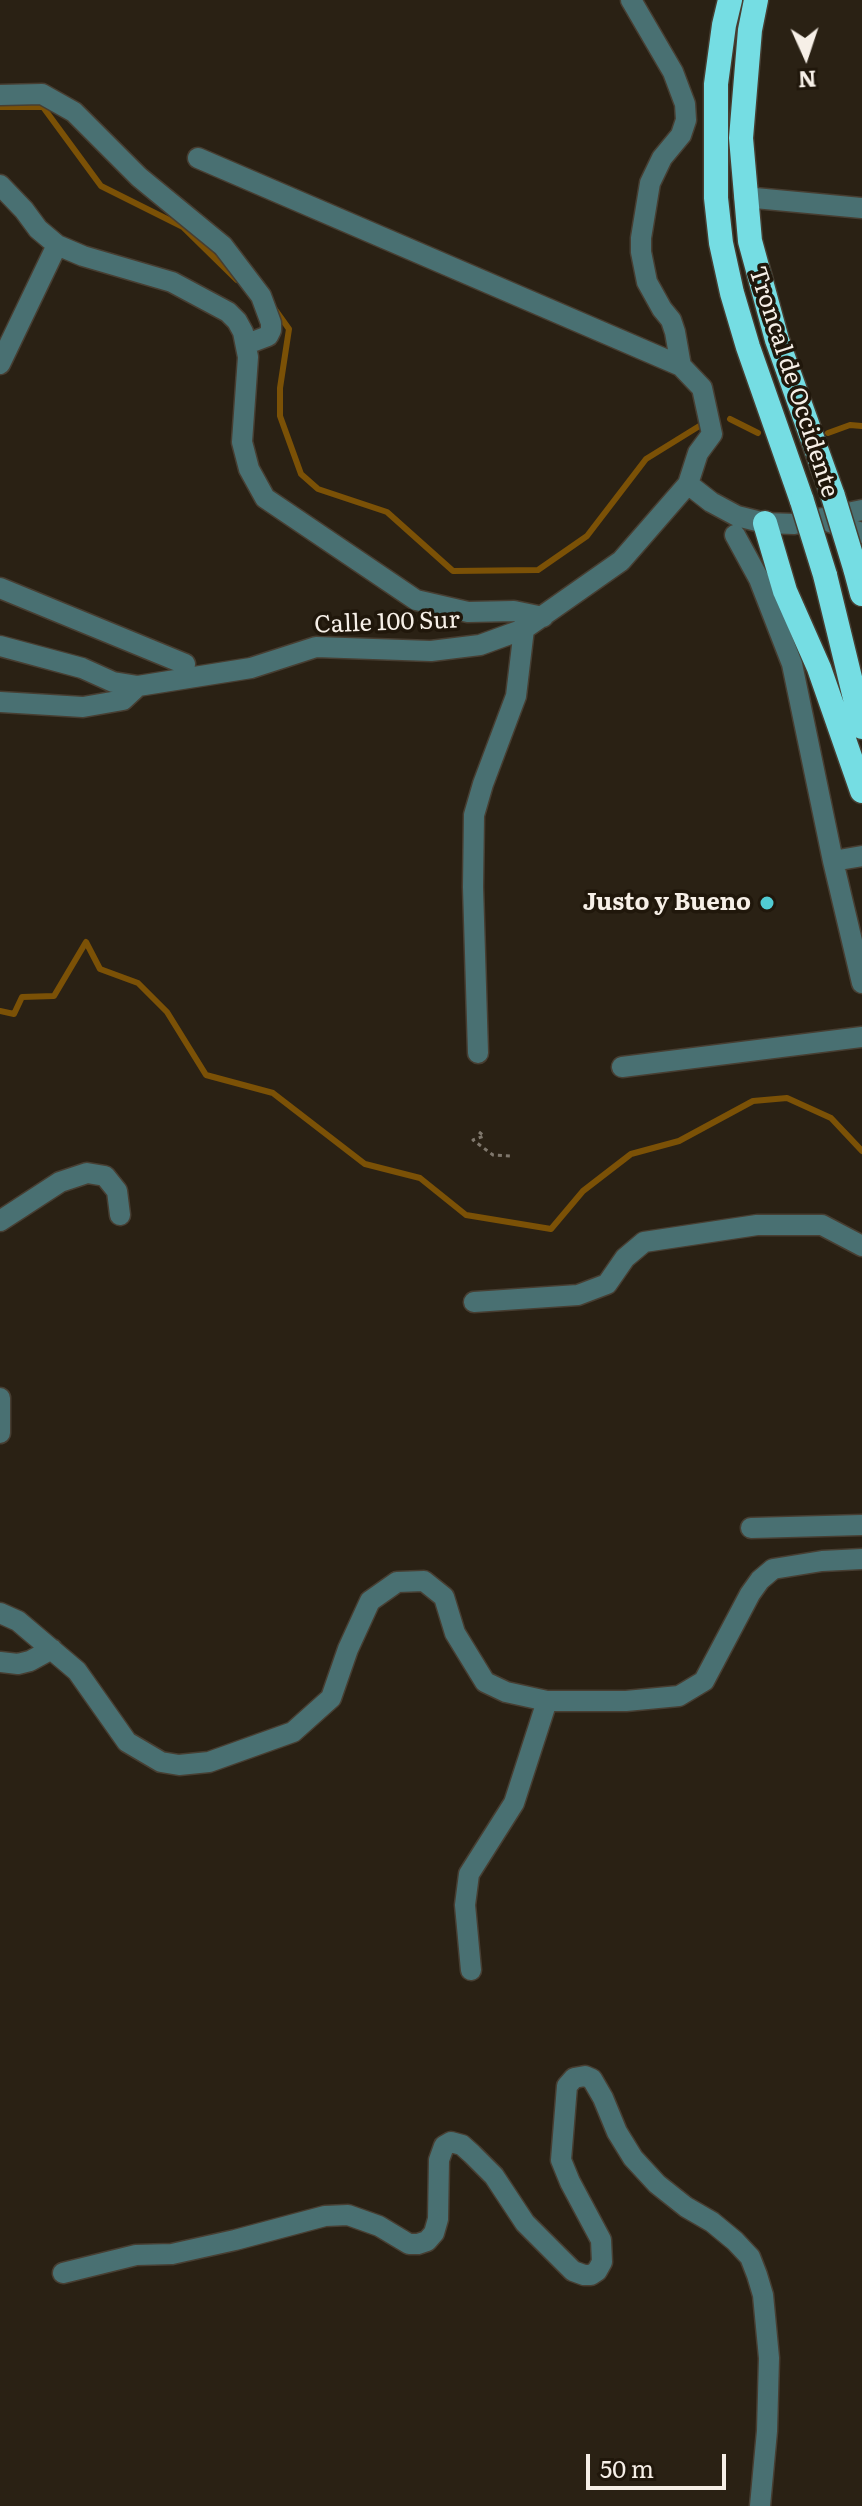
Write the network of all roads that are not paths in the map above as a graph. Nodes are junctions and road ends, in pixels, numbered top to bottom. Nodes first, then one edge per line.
1 (631, 0) edge
2 (730, 0) edge
3 (756, 0) edge
4 (0, 95) edge
5 (198, 158) dead end
6 (0, 185) edge
7 (744, 197) junction
8 (862, 208) edge
9 (57, 245) junction
10 (247, 344) junction
11 (0, 364) edge
12 (681, 366) junction
13 (688, 484) junction
14 (862, 510) edge
15 (822, 520) junction
16 (765, 523) junction
17 (862, 533) edge
18 (735, 535) dead end
19 (0, 588) edge
20 (862, 594) edge
21 (543, 617) junction
22 (524, 629) junction
23 (0, 646) edge
24 (185, 664) dead end
25 (138, 686) junction
26 (0, 702) edge
27 (862, 727) edge
28 (862, 791) edge
29 (862, 856) edge
30 (833, 861) junction
31 (862, 983) edge
32 (862, 1037) edge
33 (478, 1053) dead end
34 (622, 1067) dead end
35 (120, 1215) dead end
36 (0, 1221) edge
37 (862, 1246) edge
38 (474, 1302) dead end
39 (0, 1398) edge
40 (0, 1433) edge
41 (862, 1525) edge
42 (751, 1528) dead end
43 (862, 1559) edge
44 (0, 1613) edge
45 (52, 1649) junction
46 (0, 1662) edge
47 (547, 1701) junction
48 (471, 1970) dead end
49 (63, 2273) dead end
50 (760, 2506) edge

1 - 12 street
2 - 27 highway, Troncal de Occidente, bridge
3 - 7 highway, Troncal de Occidente
4 - 10 street
5 - 12 street
6 - 9 street
7 - 8 street
7 - 20 highway, Troncal de Occidente, bridge
9 - 10 street
9 - 11 street
10 - 21 street
12 - 13 street, Calle 100 Sur
13 - 16 street
13 - 21 street, Calle 100 Sur
14 - 15 street
15 - 16 street
15 - 17 street
16 - 28 highway
18 - 30 street
19 - 24 street
21 - 22 street, Calle 100 Sur
22 - 25 street, Calle 100 Sur
22 - 33 street
23 - 25 street, Calle 100 Sur
25 - 26 street
29 - 30 street
30 - 31 street
32 - 34 street
35 - 36 street
37 - 38 street
39 - 40 street
41 - 42 street
43 - 47 street
44 - 45 street
45 - 46 street
45 - 47 street
47 - 48 street
49 - 50 street

